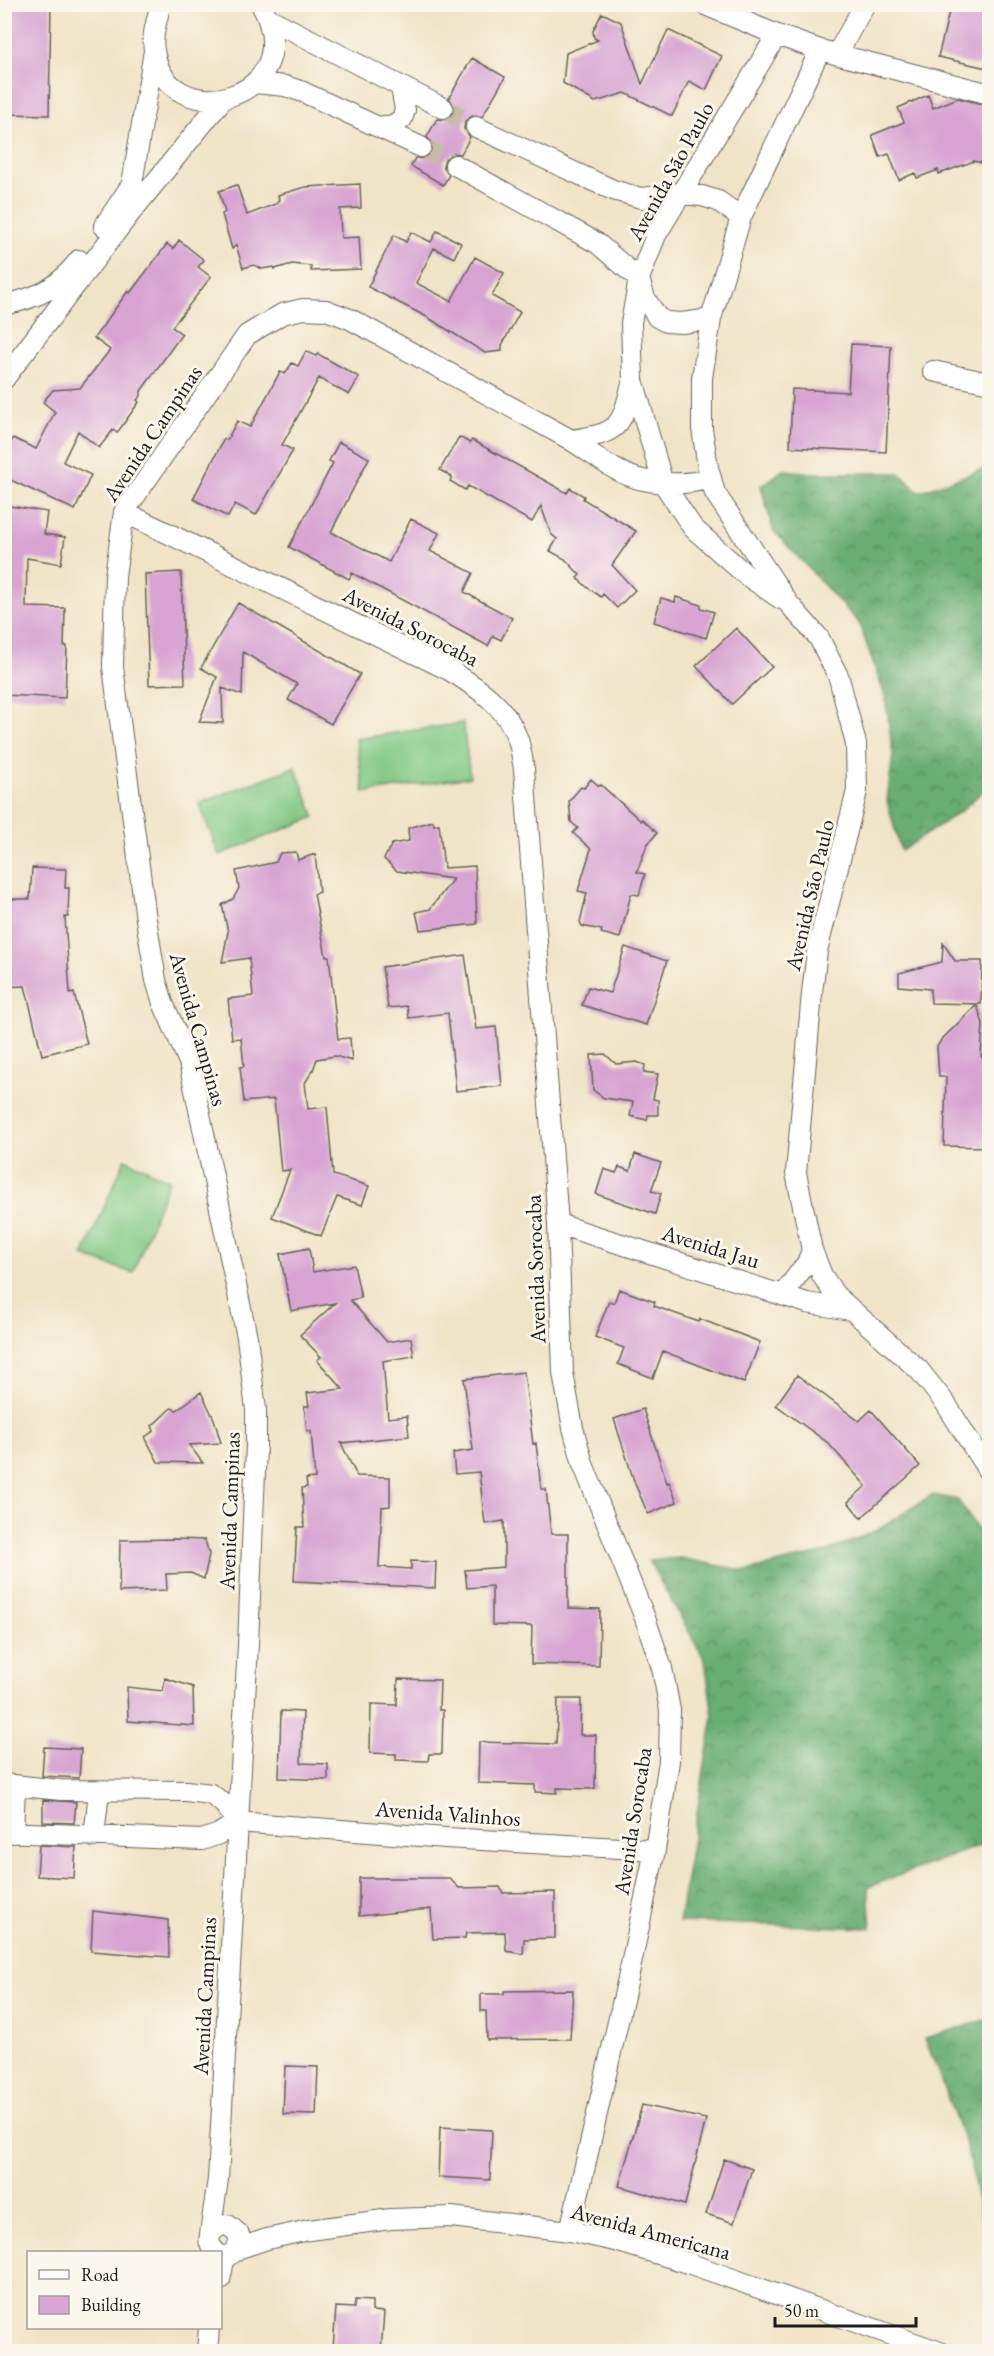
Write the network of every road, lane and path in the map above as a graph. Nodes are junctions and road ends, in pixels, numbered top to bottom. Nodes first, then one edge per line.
1 (703, 4) edge
2 (865, 4) edge
3 (161, 8) edge
4 (264, 11) edge
5 (777, 35) junction
6 (154, 51) junction
7 (829, 52) junction
8 (255, 83) junction
9 (401, 87) junction
10 (990, 94) edge
11 (222, 100) junction
12 (443, 108) tunnel mouth
13 (378, 127) junction
14 (476, 127) tunnel mouth
15 (421, 147) tunnel mouth
16 (455, 165) tunnel mouth
17 (680, 195) junction
18 (741, 218) junction
19 (639, 279) junction
20 (4, 304) edge
21 (711, 320) junction
22 (933, 371) dead end
23 (4, 378) edge
24 (633, 380) junction
25 (990, 383) edge
26 (571, 440) junction
27 (711, 478) junction
28 (663, 483) junction
29 (124, 512) junction
30 (789, 604) junction
31 (558, 1224) junction
32 (812, 1250) junction
33 (783, 1294) junction
34 (851, 1310) junction
35 (990, 1474) edge
36 (10, 1785) edge
37 (99, 1791) junction
38 (237, 1822) junction
39 (9, 1832) edge
40 (94, 1837) junction
41 (655, 1850) junction
42 (570, 2231) junction
43 (222, 2245) edge
44 (209, 2329) edge
45 (207, 2352) edge
46 (940, 2352) edge

1 - 5 street
2 - 7 street, Avenida São Paulo
3 - 6 street
4 - 8 street
4 - 9 street
5 - 7 street
5 - 17 street, Avenida São Paulo
6 - 11 street
6 - 20 street
7 - 10 street
7 - 18 street, Avenida São Paulo
8 - 11 street
8 - 13 street
9 - 12 street
9 - 13 street
11 - 23 street
13 - 15 street
14 - 17 street
16 - 19 street
17 - 18 street
17 - 19 street, Avenida São Paulo
18 - 21 street, Avenida São Paulo
19 - 21 street
19 - 24 street, Avenida São Paulo
21 - 27 street, Avenida São Paulo
22 - 25 street
24 - 26 street
24 - 28 street, Avenida São Paulo
26 - 28 street, Avenida Campinas
26 - 29 street, Avenida Campinas
27 - 28 street, Avenida Campinas
27 - 30 street, Avenida São Paulo
28 - 30 street, Avenida São Paulo
29 - 31 street, Avenida Sorocaba
29 - 38 street, Avenida Campinas
30 - 32 street, Avenida São Paulo
31 - 33 street, Avenida Jau
31 - 41 street, Avenida Sorocaba
32 - 33 street
32 - 34 street, Avenida São Paulo
33 - 34 street, Avenida Jau
34 - 35 street, Avenida São Paulo
36 - 37 street
36 - 39 street
37 - 38 street
37 - 40 street
38 - 40 street
38 - 41 street, Avenida Valinhos
38 - 43 street, Avenida Campinas
39 - 40 street
41 - 42 street, Avenida Sorocaba
42 - 43 street, Avenida Americana
42 - 46 street, Avenida Americana
44 - 45 street

